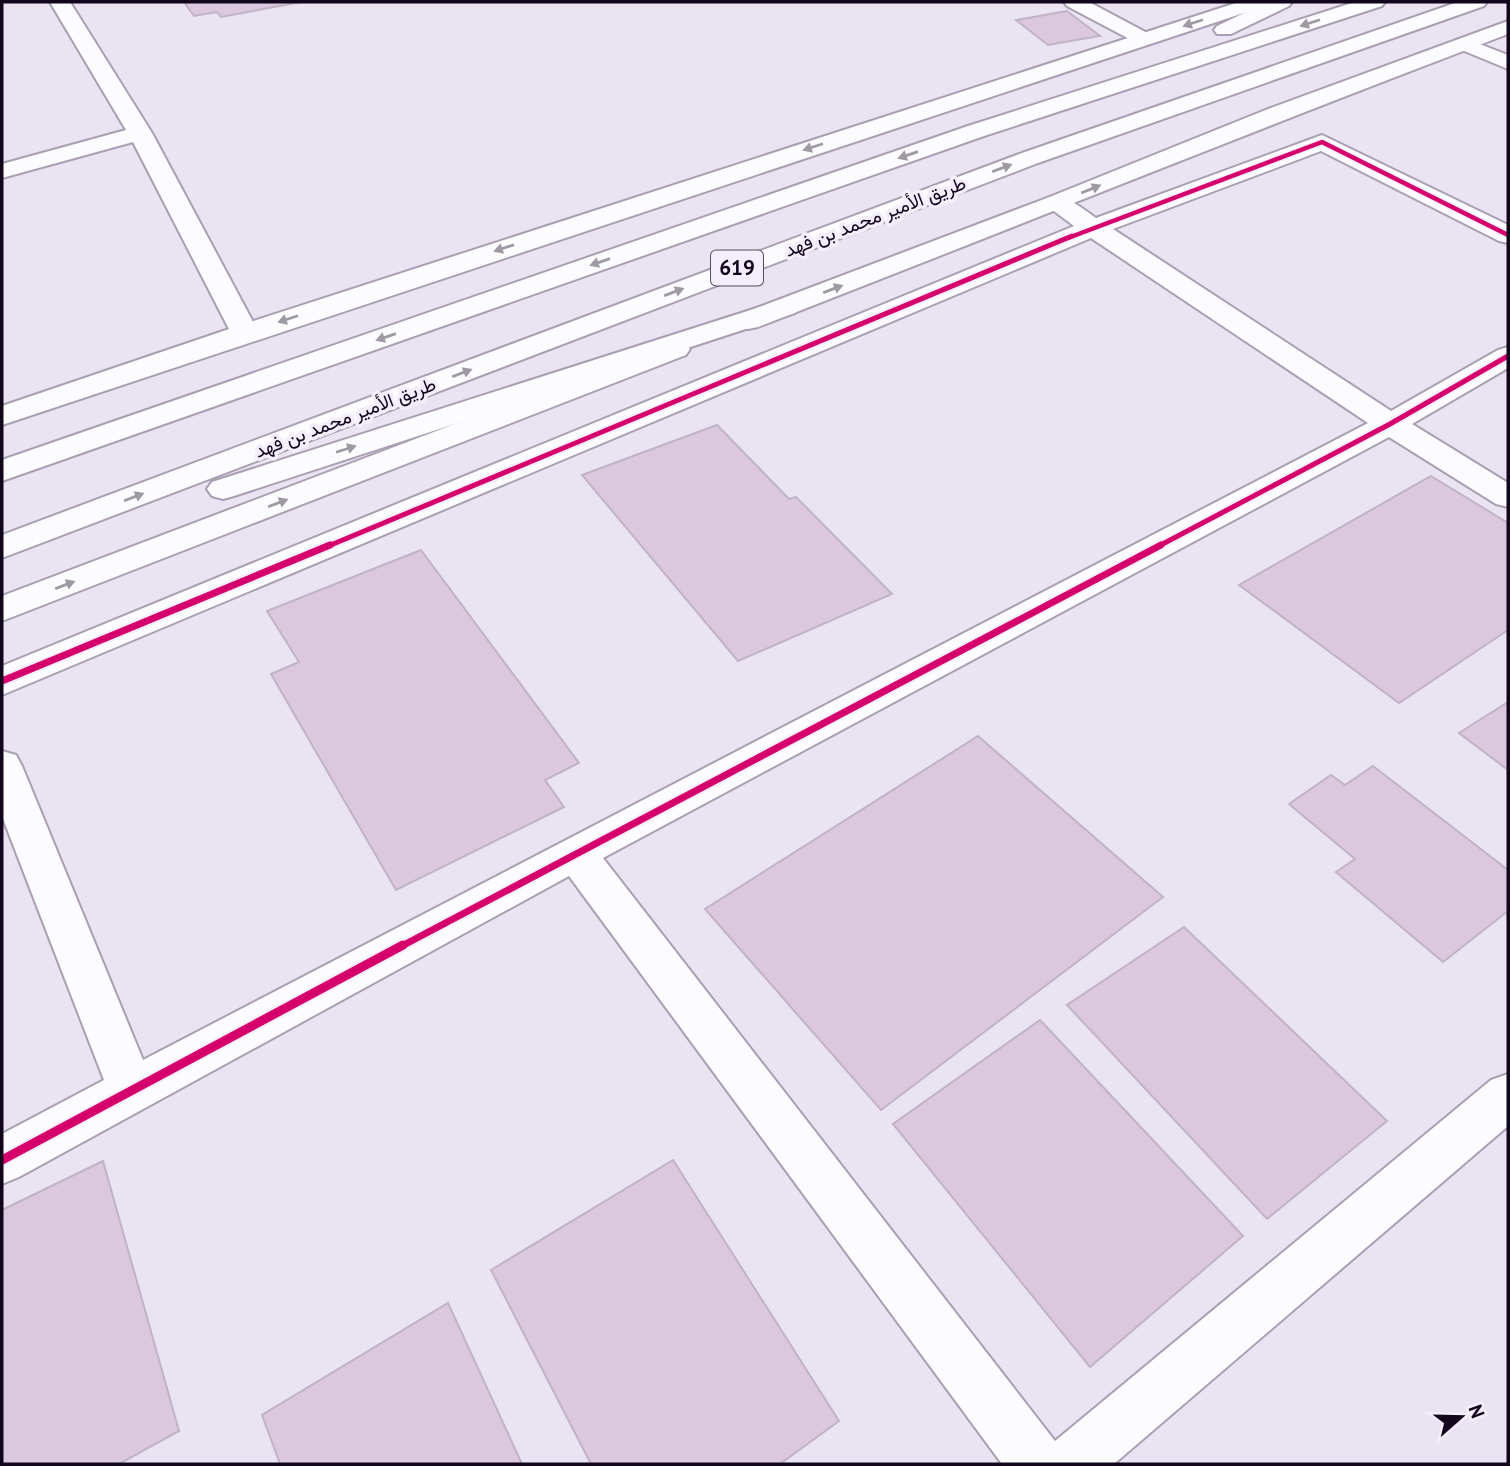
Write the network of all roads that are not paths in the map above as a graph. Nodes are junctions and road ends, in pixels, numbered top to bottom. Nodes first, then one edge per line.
1 (60, 2) edge
2 (1074, 2) edge
3 (1258, 2) edge
4 (1282, 2) edge
5 (1375, 2) edge
6 (1478, 2) edge
7 (1503, 34) edge
8 (1144, 39) junction
9 (1464, 44) junction
10 (1508, 63) edge
11 (976, 131) junction
12 (140, 133) junction
13 (2, 171) edge
14 (1056, 203) junction
15 (1095, 228) junction
16 (1508, 235) edge
17 (785, 307) junction
18 (245, 333) junction
19 (1508, 356) edge
20 (222, 394) junction
21 (2, 416) edge
22 (1390, 424) junction
23 (2, 463) edge
24 (2, 471) edge
25 (1508, 498) edge
26 (2, 547) edge
27 (2, 561) edge
28 (2, 609) edge
29 (2, 681) edge
30 (2, 766) edge
31 (575, 853) junction
32 (132, 1090) junction
33 (1508, 1096) edge
34 (2, 1160) edge
35 (1037, 1464) edge
36 (1071, 1464) edge

1 - 12 main road
2 - 8 main road
3 -> 8 main road
4 - 11 main road
5 -> 11 main road, طريق الأمير محمد بن فهد / 619
26 -> 6 main road, طريق الأمير محمد بن فهد / 619
7 - 9 main road
8 -> 18 main road
9 - 10 main road
14 -> 9 main road
11 -> 20 main road, طريق الأمير محمد بن فهد / 619
12 - 13 main road
12 - 18 main road
14 - 15 main road
17 -> 14 main road
15 - 16 main road
15 - 22 main road
15 - 29 main road
27 -> 17 main road
28 -> 17 main road
18 - 21 main road
19 - 22 main road
20 - 23 main road
20 - 24 main road, طريق الأمير محمد بن فهد / 619
22 - 25 main road
22 - 31 main road
30 - 32 main road
31 - 32 main road
31 - 35 main road
32 - 34 main road
33 - 36 main road

